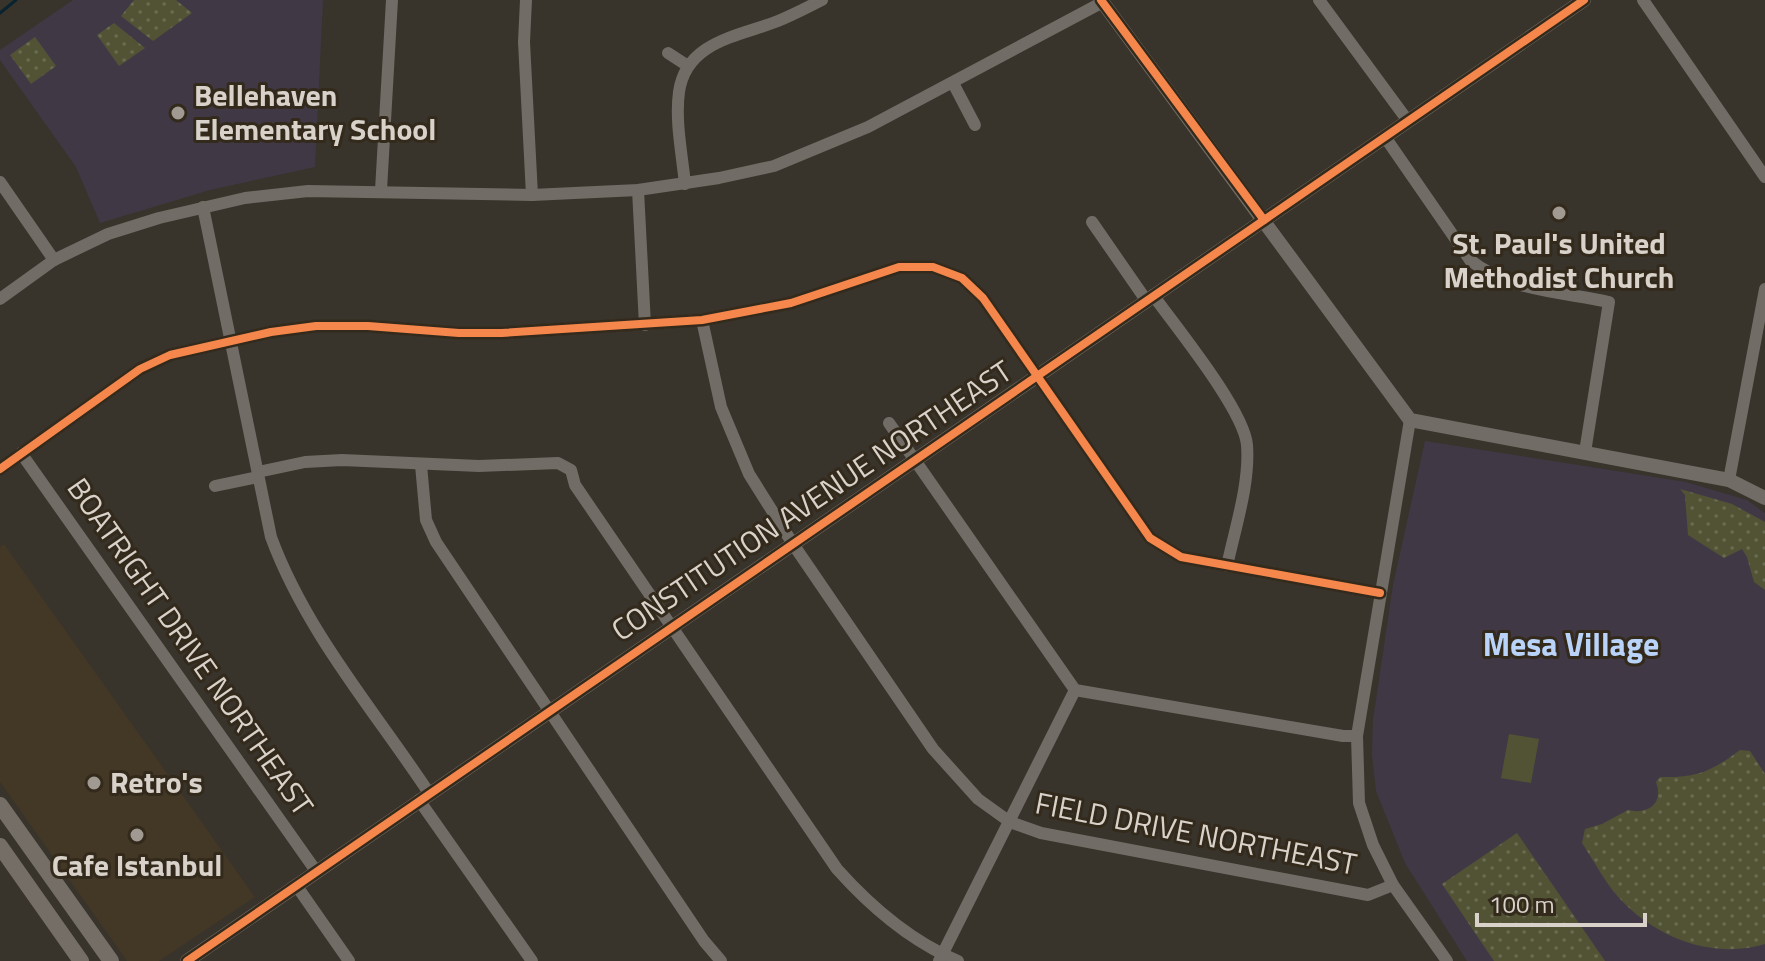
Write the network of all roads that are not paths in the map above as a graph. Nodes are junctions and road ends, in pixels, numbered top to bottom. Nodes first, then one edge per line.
1 (392, 0) edge
2 (526, 0) edge
3 (822, 0) edge
4 (1319, 0) edge
5 (1584, 0) edge
6 (1643, 0) edge
7 (1102, 1) edge
8 (668, 53) dead end
9 (688, 66) junction
10 (953, 83) junction
11 (1408, 121) junction
12 (975, 125) dead end
13 (1385, 137) junction
14 (1765, 177) edge
15 (0, 182) edge
16 (685, 184) junction
17 (381, 190) junction
18 (638, 190) junction
19 (532, 195) junction
20 (203, 207) junction
21 (1264, 220) junction
22 (1092, 222) dead end
23 (54, 260) junction
24 (1765, 289) edge
25 (1150, 298) junction
26 (0, 299) edge
27 (702, 320) junction
28 (645, 325) junction
29 (231, 341) junction
30 (1037, 376) junction
31 (1410, 420) junction
32 (889, 423) dead end
33 (1585, 452) junction
34 (21, 453) junction
35 (914, 460) junction
36 (421, 465) junction
37 (0, 469) edge
38 (258, 474) junction
39 (1729, 480) junction
40 (215, 486) dead end
41 (1765, 498) edge
42 (793, 544) junction
43 (1227, 566) junction
44 (1380, 593) junction
45 (670, 628) junction
46 (1075, 690) junction
47 (549, 711) junction
48 (1357, 736) junction
49 (424, 797) junction
50 (0, 805) edge
51 (1010, 822) junction
52 (0, 846) edge
53 (316, 871) junction
54 (296, 885) junction
55 (1393, 885) junction
56 (940, 957) edge
57 (81, 961) edge
58 (111, 961) edge
59 (187, 961) edge
60 (349, 961) edge
61 (532, 961) edge
62 (721, 961) edge
63 (958, 961) edge
64 (1447, 961) edge

1 - 17 street
2 - 19 street
3 - 9 street
4 - 11 street
5 - 11 street, CONSTITUTION AVENUE NORTHEAST
6 - 14 street
7 - 10 street
7 - 21 street
8 - 9 street
9 - 16 street
10 - 12 street
10 - 16 street
11 - 13 street, CONSTITUTION AVENUE NORTHEAST
13 - 21 street, CONSTITUTION AVENUE NORTHEAST
13 - 33 street
15 - 23 street
16 - 18 street
17 - 19 street
17 - 20 street
18 - 19 street
18 - 28 street
20 - 23 street
20 - 29 street
21 - 25 street, CONSTITUTION AVENUE NORTHEAST
21 - 31 street
22 - 25 street
23 - 26 street
24 - 39 street
25 - 30 street, CONSTITUTION AVENUE NORTHEAST
25 - 43 street
27 - 28 street
27 - 30 street
27 - 42 street, FIELD DRIVE NORTHEAST
28 - 29 street
29 - 34 street
29 - 38 street
30 - 35 street, CONSTITUTION AVENUE NORTHEAST
30 - 43 street
31 - 33 street
31 - 44 street
32 - 35 street
33 - 39 street
34 - 37 street
34 - 53 street, BOATRIGHT DRIVE NORTHEAST
35 - 42 street, CONSTITUTION AVENUE NORTHEAST
35 - 46 street
36 - 38 street
36 - 45 street
36 - 47 street
38 - 40 street
38 - 49 street
39 - 41 street
42 - 45 street, CONSTITUTION AVENUE NORTHEAST
42 - 51 street, FIELD DRIVE NORTHEAST
43 - 44 street
44 - 48 street
45 - 47 street, CONSTITUTION AVENUE NORTHEAST
45 - 56 street
46 - 48 street
46 - 51 street
47 - 49 street, CONSTITUTION AVENUE NORTHEAST
47 - 62 street
48 - 55 street
49 - 53 street, CONSTITUTION AVENUE NORTHEAST
49 - 61 street
50 - 58 main road
51 - 55 street, FIELD DRIVE NORTHEAST
51 - 56 street
52 - 57 main road
53 - 54 street, CONSTITUTION AVENUE NORTHEAST
54 - 59 street, CONSTITUTION AVENUE NORTHEAST
54 - 60 street
55 - 64 street
56 - 63 street

